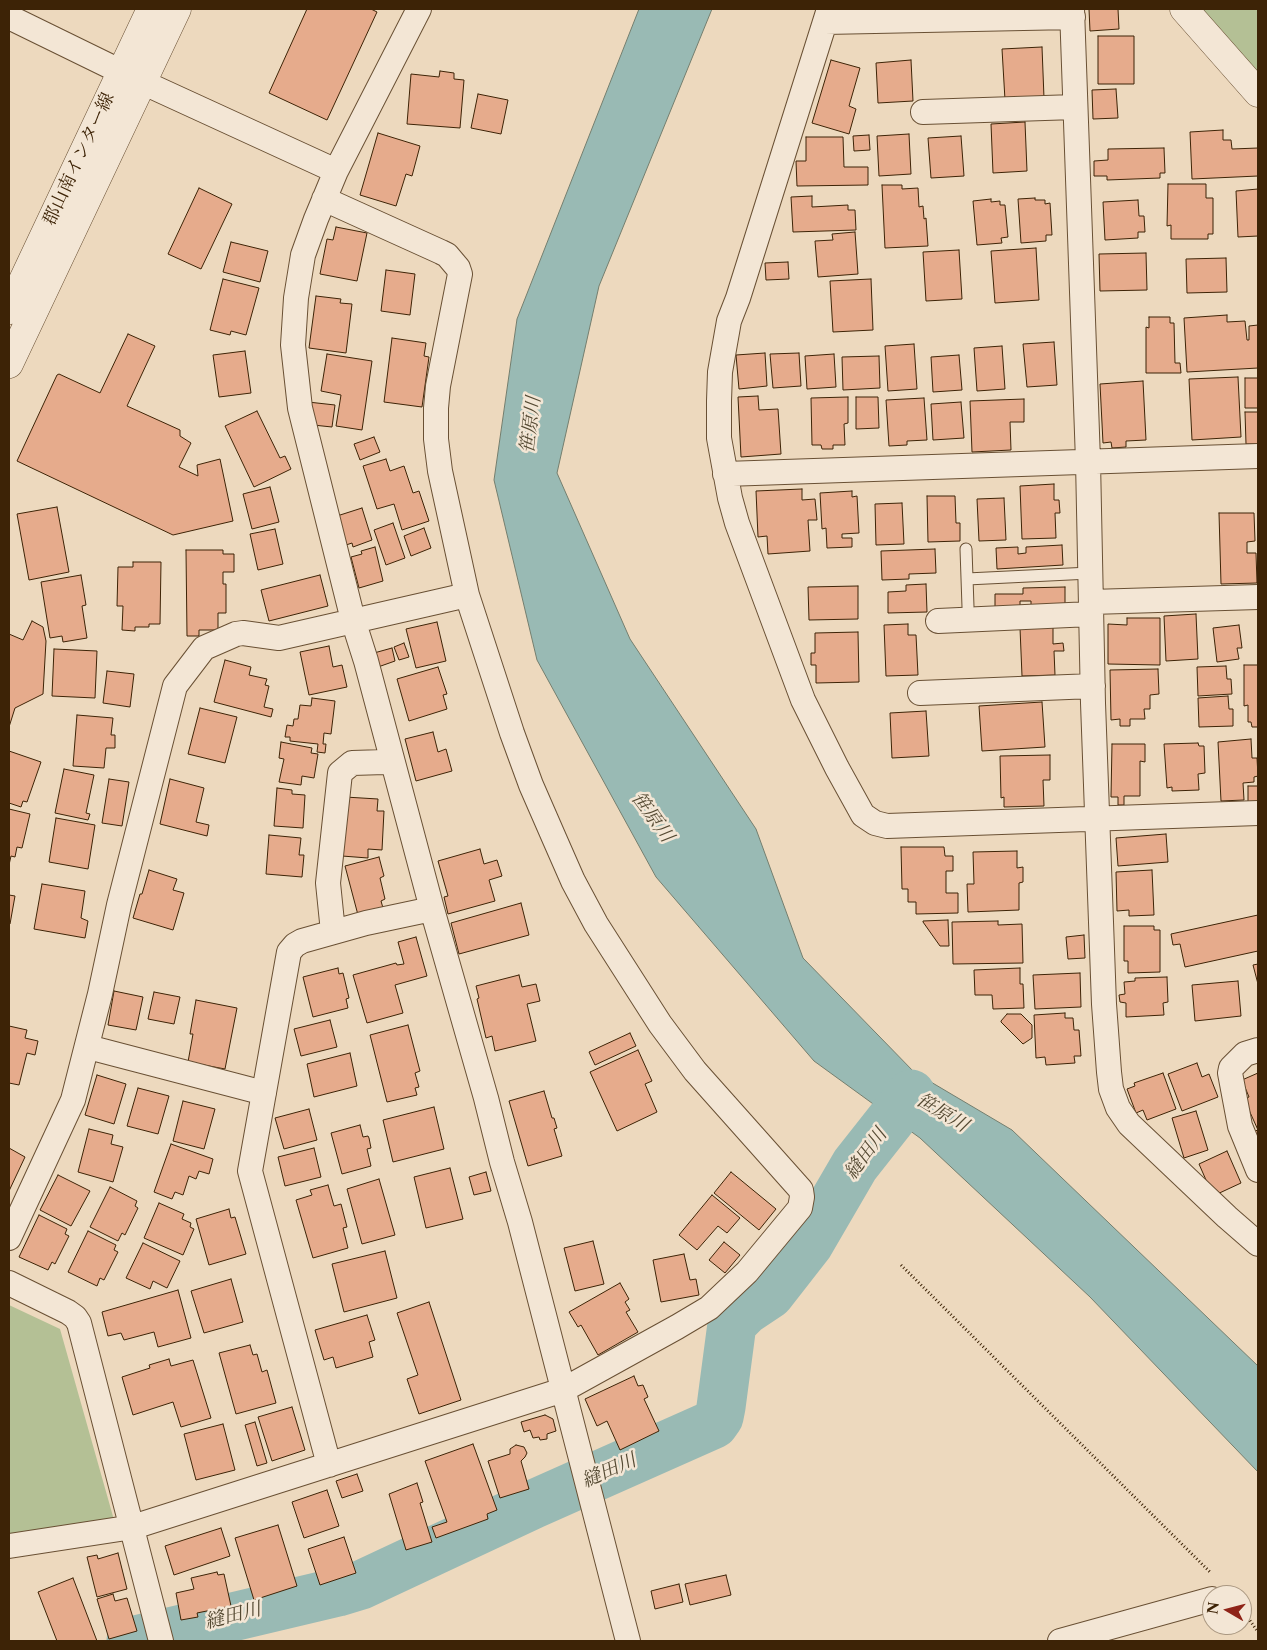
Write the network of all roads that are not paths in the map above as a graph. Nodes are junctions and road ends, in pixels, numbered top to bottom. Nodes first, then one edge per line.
1 (151, 9) edge
2 (177, 9) edge
3 (419, 9) edge
4 (1184, 9) edge
5 (1072, 13) edge
6 (827, 16) edge
7 (9, 17) edge
8 (132, 76) junction
9 (1258, 93) edge
10 (1075, 107) junction
11 (923, 112) dead end
12 (336, 171) junction
13 (324, 199) junction
14 (9, 310) edge
15 (9, 364) edge
16 (1258, 456) edge
17 (1088, 461) junction
18 (725, 474) junction
19 (966, 548) dead end
20 (1090, 573) junction
21 (967, 579) junction
22 (467, 594) junction
23 (1258, 597) edge
24 (968, 606) dead end
25 (1091, 608) junction
26 (353, 620) junction
27 (938, 621) dead end
28 (1093, 686) junction
29 (920, 693) dead end
30 (392, 760) junction
31 (1258, 813) edge
32 (1098, 820) junction
33 (432, 908) junction
34 (333, 932) junction
35 (88, 1047) junction
36 (1258, 1050) edge
37 (264, 1093) junction
38 (1258, 1170) edge
39 (9, 1238) edge
40 (1258, 1244) edge
41 (9, 1283) edge
42 (564, 1390) junction
43 (330, 1465) junction
44 (133, 1527) junction
45 (9, 1546) edge
46 (1202, 1606) edge
47 (162, 1641) edge
48 (628, 1641) edge
49 (1060, 1641) edge

1 - 8 street, 郡山南インター線
2 - 8 street
3 - 12 street
4 - 9 street
5 - 6 street
5 - 10 street
6 - 18 street
7 - 8 street
8 - 12 street
8 - 14 street, 郡山南インター線
8 - 15 street
10 - 11 street
10 - 17 street
12 - 13 street
13 - 22 street
13 - 26 street
16 - 17 street
17 - 18 street
17 - 20 street
18 - 32 street
19 - 21 lane
20 - 21 lane
20 - 25 street
21 - 24 lane
22 - 26 street
22 - 42 street
23 - 25 street
25 - 27 street
25 - 28 street
26 - 30 street
26 - 35 street
28 - 29 street
28 - 32 street
30 - 33 street
30 - 34 street
31 - 32 street
32 - 40 street
33 - 34 street
33 - 42 street
34 - 37 street
35 - 37 street
35 - 39 street
36 - 38 street
37 - 43 street
41 - 44 street
42 - 43 street
42 - 48 street
43 - 44 street
44 - 45 street
44 - 47 street
46 - 49 street

